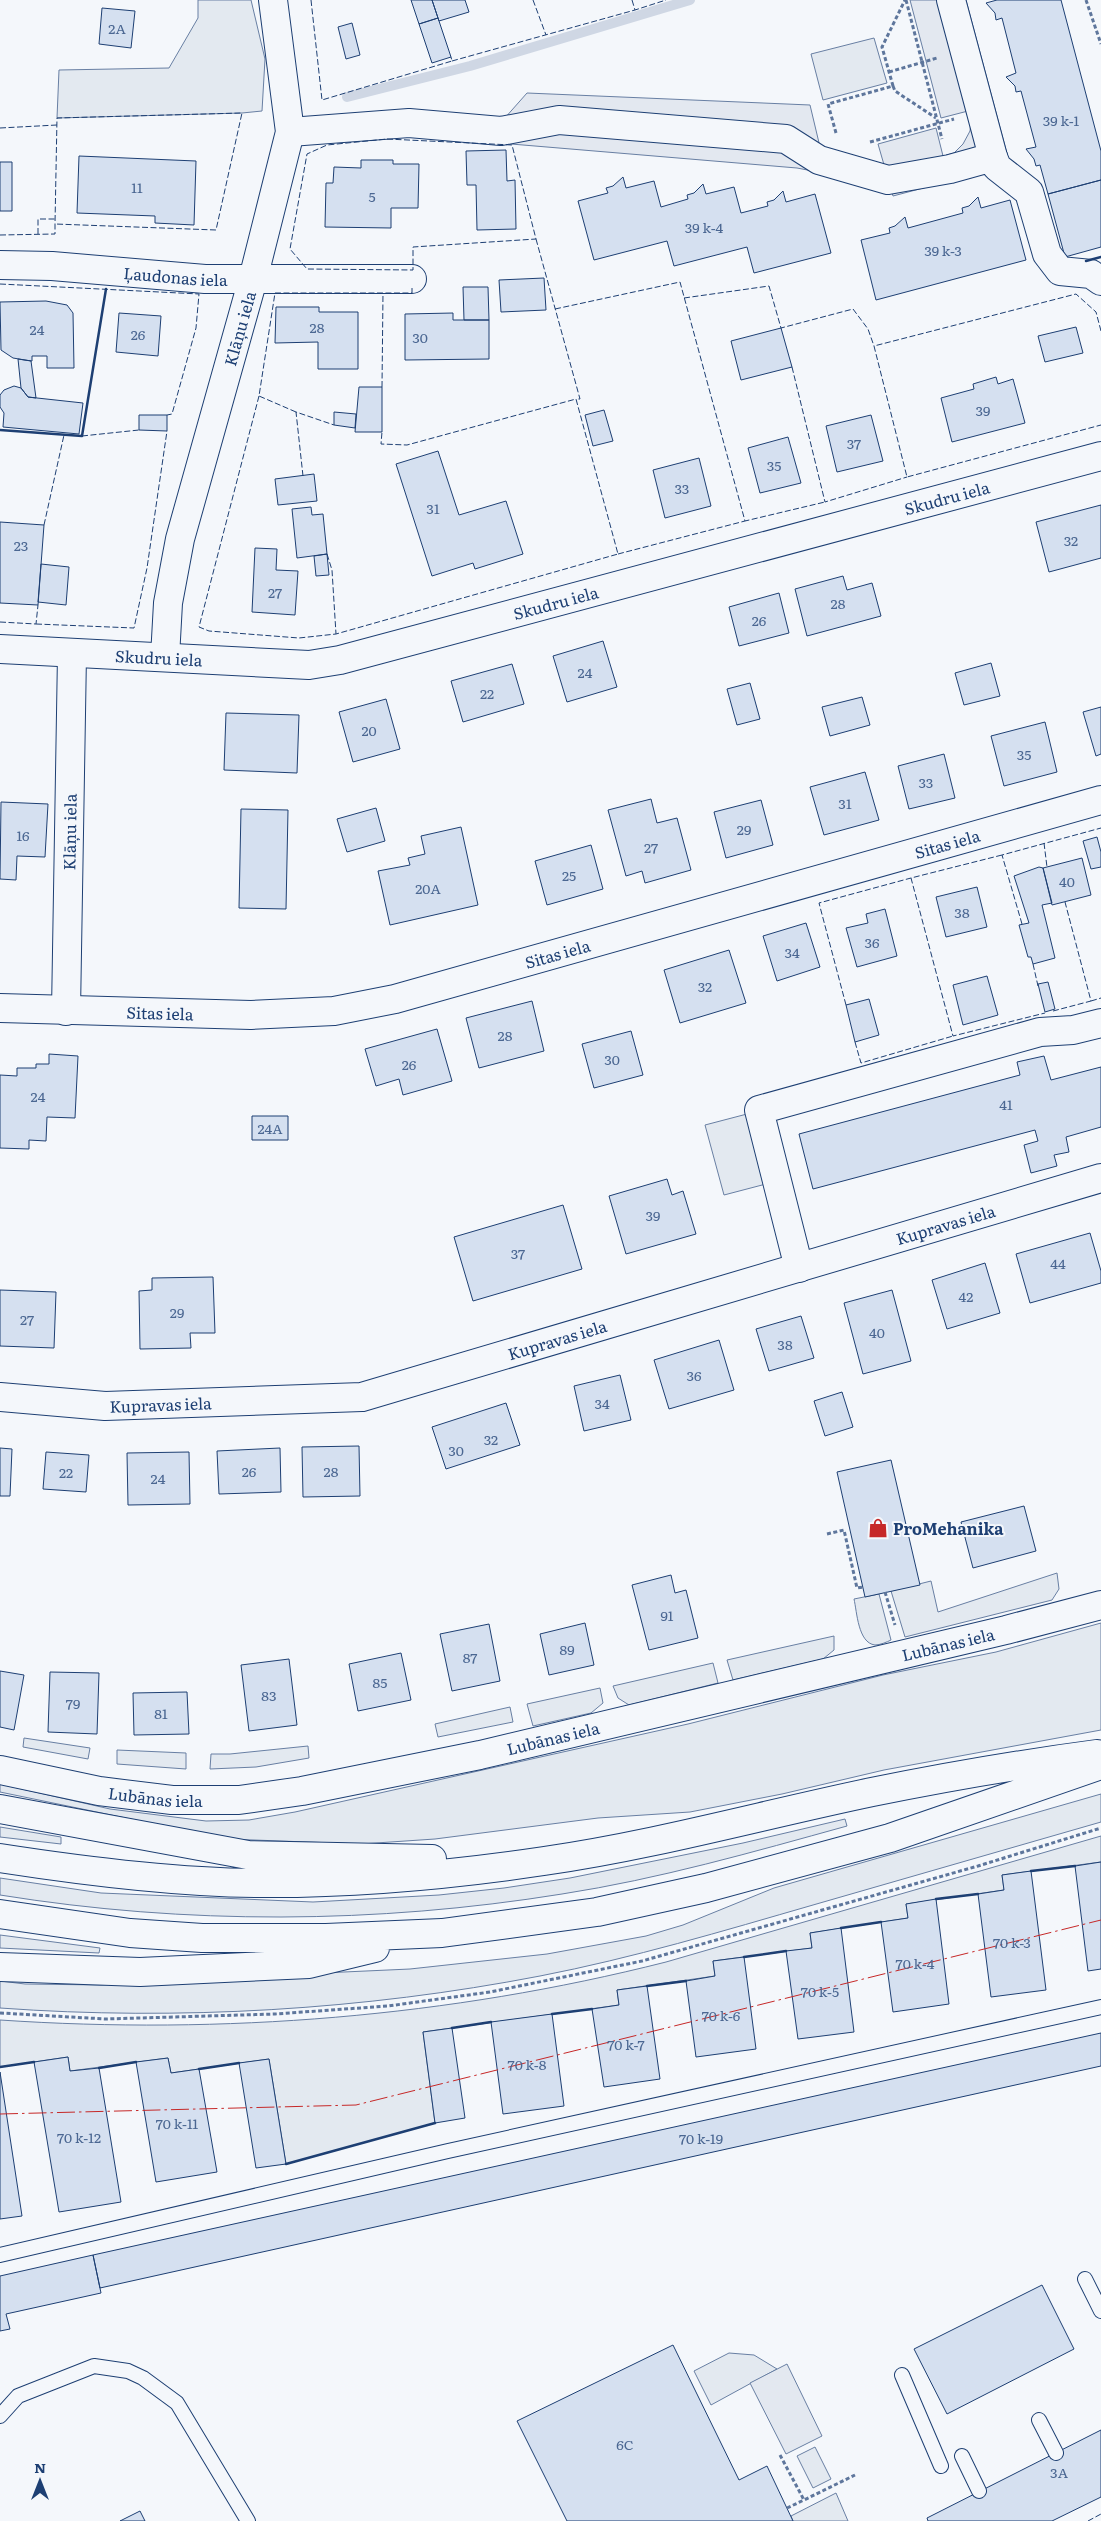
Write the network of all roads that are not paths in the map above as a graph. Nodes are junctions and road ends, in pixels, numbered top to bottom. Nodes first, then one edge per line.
1 (273, 0) edge
2 (951, 0) edge
3 (290, 132) junction
4 (994, 157) junction
5 (0, 265) edge
6 (253, 279) junction
7 (412, 279) dead end
8 (1101, 281) edge
9 (1101, 456) edge
10 (0, 649) edge
11 (72, 654) junction
12 (165, 657) junction
13 (1101, 800) edge
14 (0, 1008) edge
15 (66, 1011) junction
16 (1101, 1023) edge
17 (1101, 1178) edge
18 (798, 1268) junction
19 (0, 1398) edge
20 (1101, 1606) edge
21 (1101, 1754) edge
22 (1101, 1765) edge
23 (0, 1770) edge
24 (0, 1809) edge
25 (0, 1858) edge
26 (546, 1861) junction
27 (0, 1914) edge
28 (442, 1933) junction
29 (0, 1967) edge
30 (1101, 2007) edge
31 (0, 2255) edge
32 (1086, 2279) dead end
33 (1101, 2311) edge
34 (902, 2375) dead end
35 (0, 2416) edge
36 (1039, 2420) dead end
37 (1056, 2453) dead end
38 (962, 2456) dead end
39 (941, 2466) dead end
40 (979, 2491) dead end
41 (248, 2521) edge

1 - 3 main road, Klāņu iela
2 - 4 main road
3 - 4 main road
3 - 6 main road, Klāņu iela
4 - 8 main road
5 - 6 main road, Ļaudonas iela
6 - 7 main road, Ļaudonas iela
6 - 12 main road, Klāņu iela
9 - 12 main road, Skudru iela
10 - 11 main road, Skudru iela
11 - 12 main road, Skudru iela
11 - 15 main road, Klāņu iela
13 - 15 main road, Sitas iela
14 - 15 main road, Sitas iela
16 - 18 main road
17 - 18 main road, Kupravas iela
18 - 19 main road, Kupravas iela
20 - 23 main road, Lubānas iela
21 - 26 main road
22 - 28 main road
24 - 26 main road
25 - 26 main road
27 - 28 main road
28 - 29 main road
30 - 31 lane
32 - 33 lane
34 - 39 lane
35 - 41 lane
36 - 37 lane
38 - 40 lane

